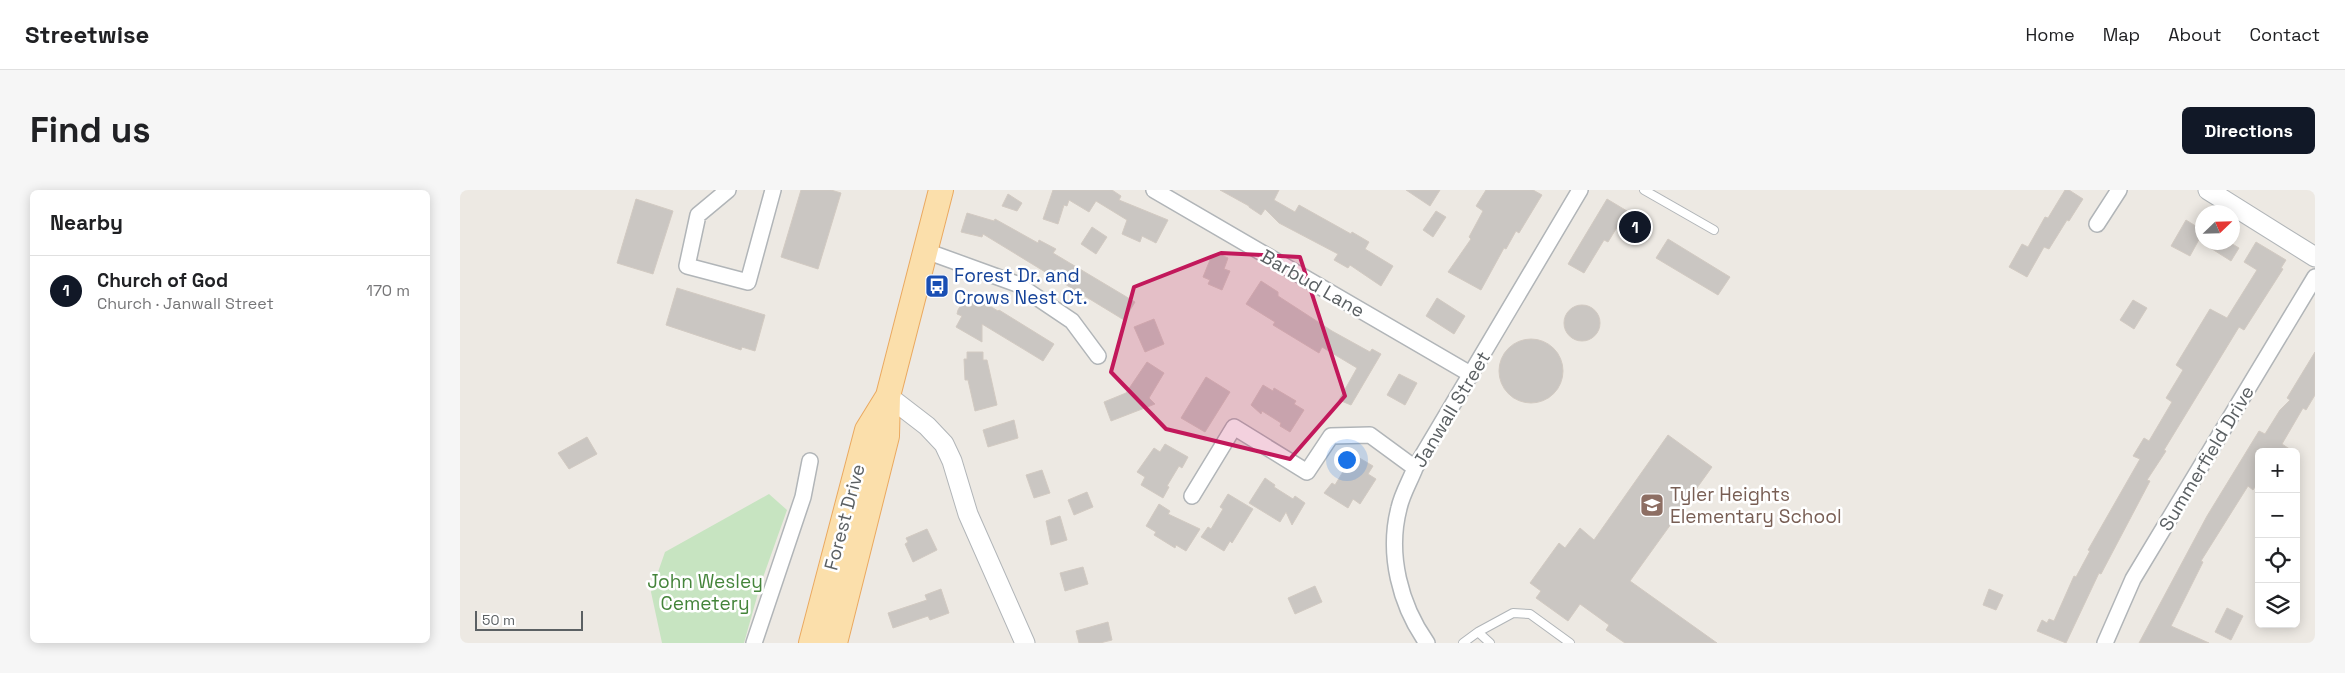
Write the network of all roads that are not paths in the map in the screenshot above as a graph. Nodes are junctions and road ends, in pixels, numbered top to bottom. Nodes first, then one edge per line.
1 (728, 190) edge
2 (774, 190) edge
3 (941, 190) edge
4 (1154, 190) edge
5 (1580, 190) edge
6 (1644, 190) edge
7 (2119, 190) edge
8 (2208, 190) edge
9 (2097, 224) dead end
10 (1714, 230) dead end
11 (926, 251) junction
12 (2315, 257) edge
13 (2315, 277) edge
14 (1098, 356) dead end
15 (1472, 375) junction
16 (888, 396) junction
17 (810, 461) dead end
18 (1415, 468) junction
19 (1192, 496) dead end
20 (1478, 632) junction
21 (754, 643) edge
22 (811, 643) edge
23 (835, 643) edge
24 (1025, 643) edge
25 (1427, 643) edge
26 (1463, 643) edge
27 (1490, 643) edge
28 (1570, 643) edge
29 (2105, 643) edge

1 - 2 street
3 - 11 main road, Forest Drive
4 - 15 street, Barbud Lane
5 - 15 street, Janwall Street
6 - 10 lane
7 - 9 street
8 - 12 street
11 - 14 street
11 - 16 main road, Forest Drive
13 - 29 street, Summerfield Drive
15 - 18 street, Janwall Street
16 - 22 main road, Forest Drive
16 - 23 main road, Forest Drive
16 - 24 street
17 - 21 street
18 - 19 street
18 - 25 street, Janwall Street
20 - 26 lane
20 - 27 lane
20 - 28 lane

